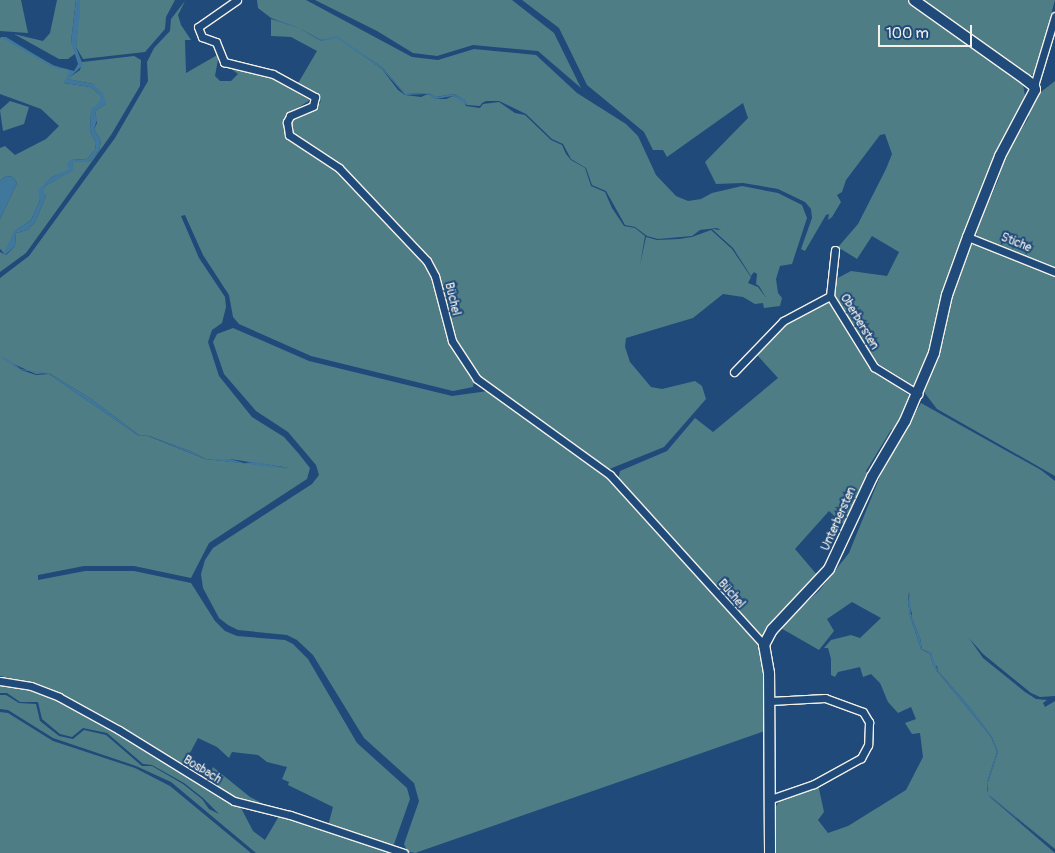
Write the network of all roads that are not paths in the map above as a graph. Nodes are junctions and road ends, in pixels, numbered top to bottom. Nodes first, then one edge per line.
1 (237, 0) edge
2 (914, 0) edge
3 (1055, 16) edge
4 (1034, 86) junction
5 (968, 237) junction
6 (835, 250) dead end
7 (1055, 272) edge
8 (830, 296) junction
9 (734, 372) dead end
10 (918, 394) junction
11 (764, 645) junction
12 (0, 681) edge
13 (770, 701) junction
14 (771, 799) junction
15 (404, 853) edge
16 (770, 853) edge

1 - 11 street, Büchel
2 - 4 street
3 - 4 street
4 - 5 street, Unterbersten
5 - 7 street, Stiche
5 - 10 street, Unterbersten
6 - 8 street, Oberbersten
8 - 9 street, Oberbersten
8 - 10 street, Oberbersten
10 - 11 street, Unterbersten
11 - 13 street
12 - 15 street, Bosbach
13 - 14 street
13 - 14 street
14 - 16 street

